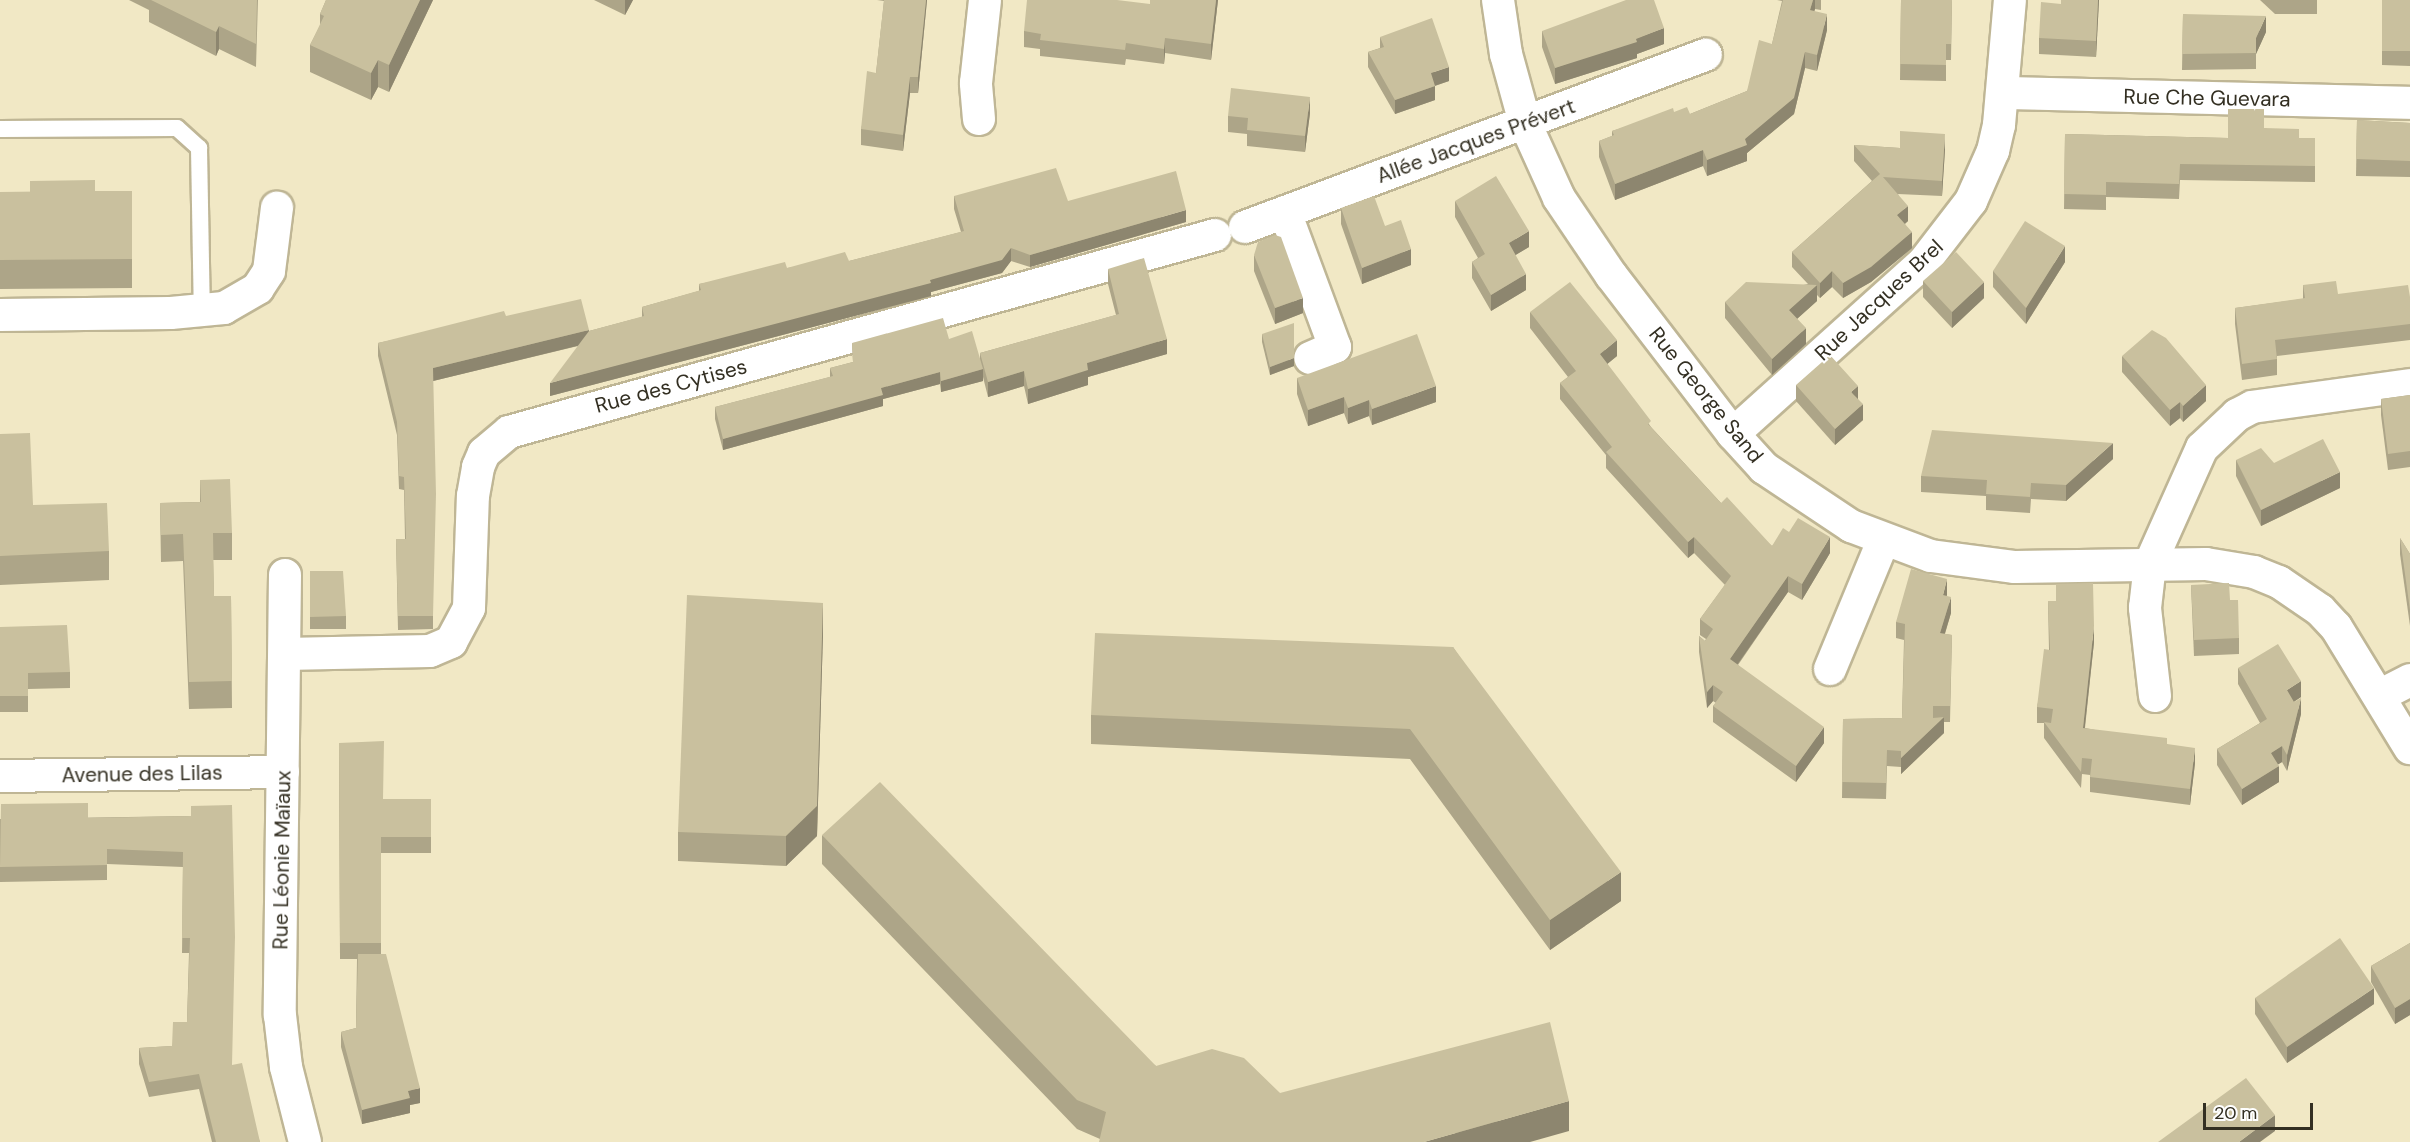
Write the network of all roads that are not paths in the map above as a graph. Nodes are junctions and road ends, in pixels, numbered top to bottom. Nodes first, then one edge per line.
1 (985, 0) edge
2 (1498, 0) edge
3 (2010, 0) edge
4 (1706, 55) dead end
5 (2004, 93) junction
6 (2410, 103) edge
7 (979, 119) dead end
8 (1525, 123) junction
9 (0, 129) edge
10 (277, 208) dead end
11 (1285, 212) junction
12 (1245, 227) dead end
13 (1215, 235) dead end
14 (202, 312) junction
15 (0, 315) edge
16 (1310, 358) dead end
17 (2410, 386) edge
18 (1733, 434) junction
19 (1883, 541) junction
20 (2150, 564) junction
21 (285, 575) dead end
22 (285, 654) junction
23 (1830, 669) dead end
24 (2410, 680) edge
25 (2155, 696) dead end
26 (2379, 696) junction
27 (2410, 748) edge
28 (283, 772) junction
29 (0, 776) edge
30 (304, 1142) edge

1 - 7 street
2 - 8 street, Rue George Sand
3 - 5 street, Rue Jacques Brel
4 - 8 street, Allée Jacques Prévert
5 - 6 street, Rue Che Guevara
5 - 18 street, Rue Jacques Brel
8 - 11 street, Allée Jacques Prévert
8 - 18 street, Rue George Sand
9 - 14 lane
10 - 14 street
11 - 12 street, Allée Jacques Prévert
11 - 16 street
13 - 22 street, Rue des Cytises
14 - 15 street
17 - 20 street
18 - 19 street, Rue George Sand
19 - 20 street, Rue George Sand
19 - 23 street
20 - 25 street
20 - 26 street, Rue George Sand
21 - 22 street, Rue Léonie Maïaux
22 - 28 street, Rue Léonie Maïaux
24 - 26 street
26 - 27 street, Rue George Sand
28 - 29 street, Avenue des Lilas
28 - 30 street, Rue Léonie Maïaux

